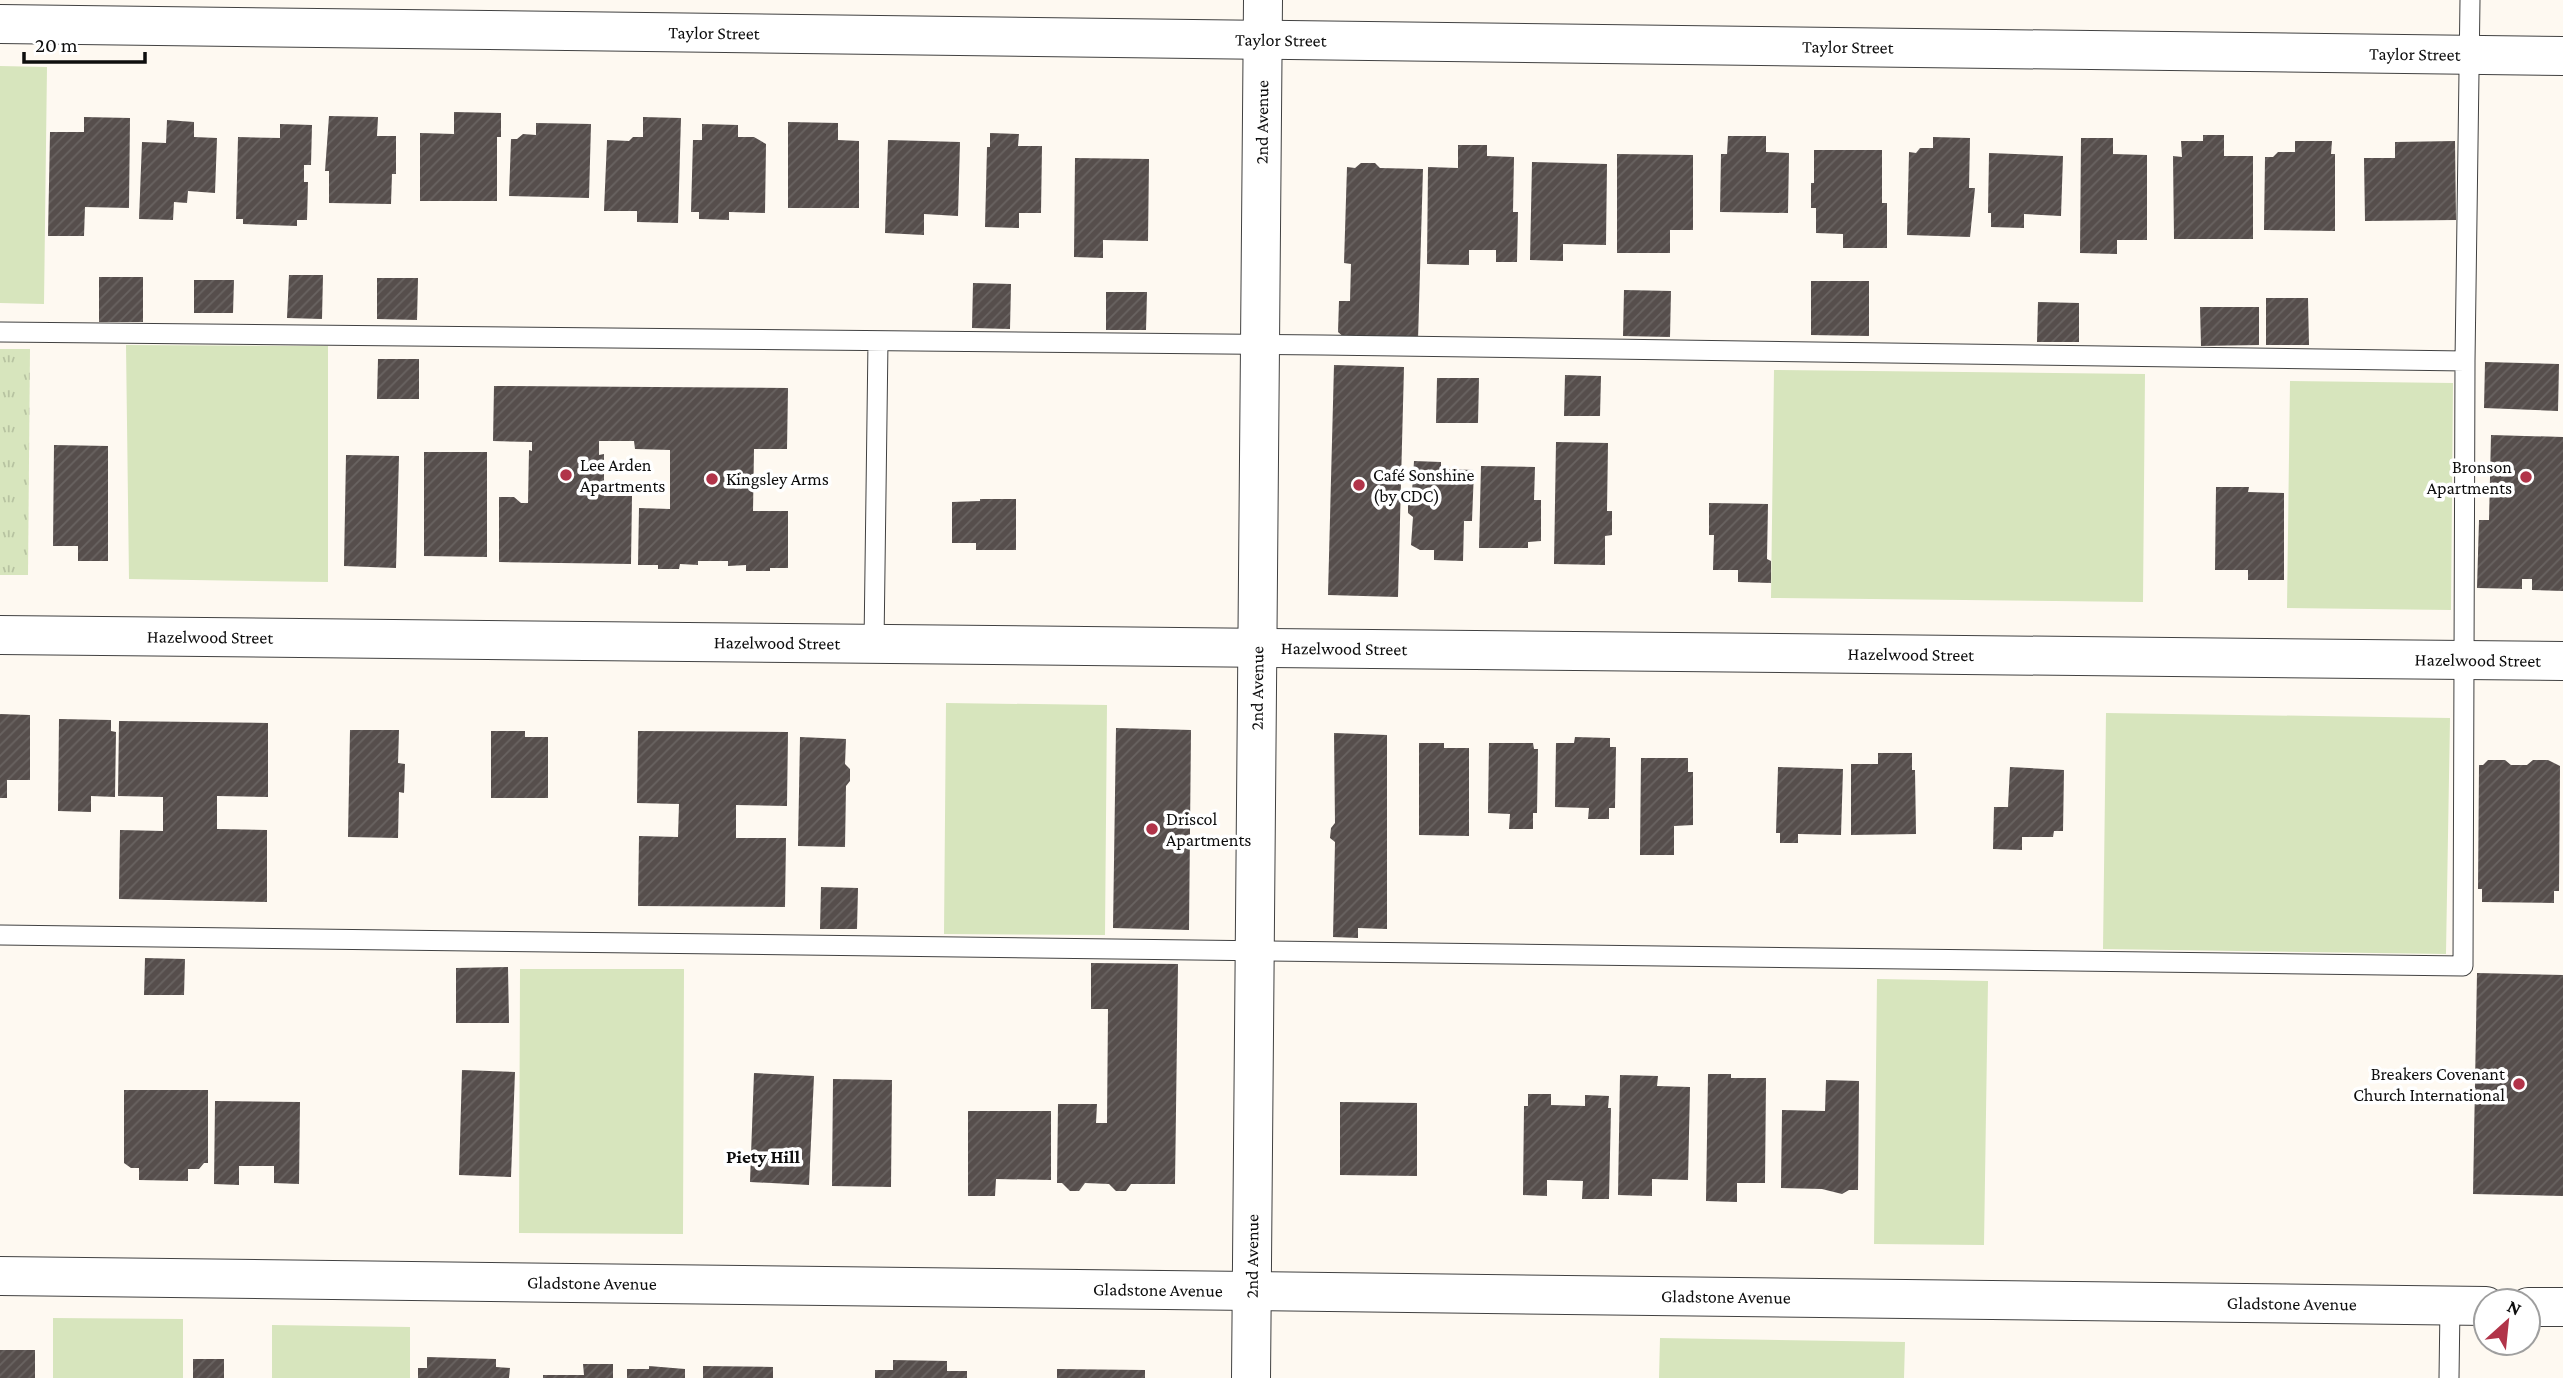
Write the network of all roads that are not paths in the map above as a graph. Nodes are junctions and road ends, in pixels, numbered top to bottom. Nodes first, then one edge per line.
1 (1263, 0) edge
2 (2470, 0) edge
3 (0, 24) edge
4 (1262, 40) junction
5 (2469, 55) junction
6 (2563, 56) edge
7 (0, 332) edge
8 (877, 341) junction
9 (1260, 345) junction
10 (2465, 361) junction
11 (0, 635) edge
12 (874, 644) junction
13 (1257, 648) junction
14 (2465, 660) junction
15 (2563, 662) edge
16 (0, 935) edge
17 (1254, 952) junction
18 (0, 1276) edge
19 (1252, 1291) junction
20 (2468, 1306) edge
21 (2542, 1307) edge
22 (2563, 1307) edge
23 (1251, 1378) edge
24 (2449, 1378) edge

1 - 4 street, 2nd Avenue
2 - 5 lane
3 - 4 street, Taylor Street
4 - 5 street, Taylor Street
4 - 9 street, 2nd Avenue
5 - 6 street, Taylor Street
5 - 10 lane
7 - 8 lane
8 - 9 lane
8 - 12 lane
9 - 10 lane
9 - 13 street, 2nd Avenue
10 - 14 lane
11 - 12 street, Hazelwood Street
12 - 13 street, Hazelwood Street
13 - 14 street, Hazelwood Street
13 - 17 street, 2nd Avenue
14 - 15 street, Hazelwood Street
14 - 17 lane
16 - 17 lane
17 - 19 street, 2nd Avenue
18 - 19 street, Gladstone Avenue
19 - 20 street, Gladstone Avenue
19 - 23 street, 2nd Avenue
20 - 24 lane
21 - 22 street

